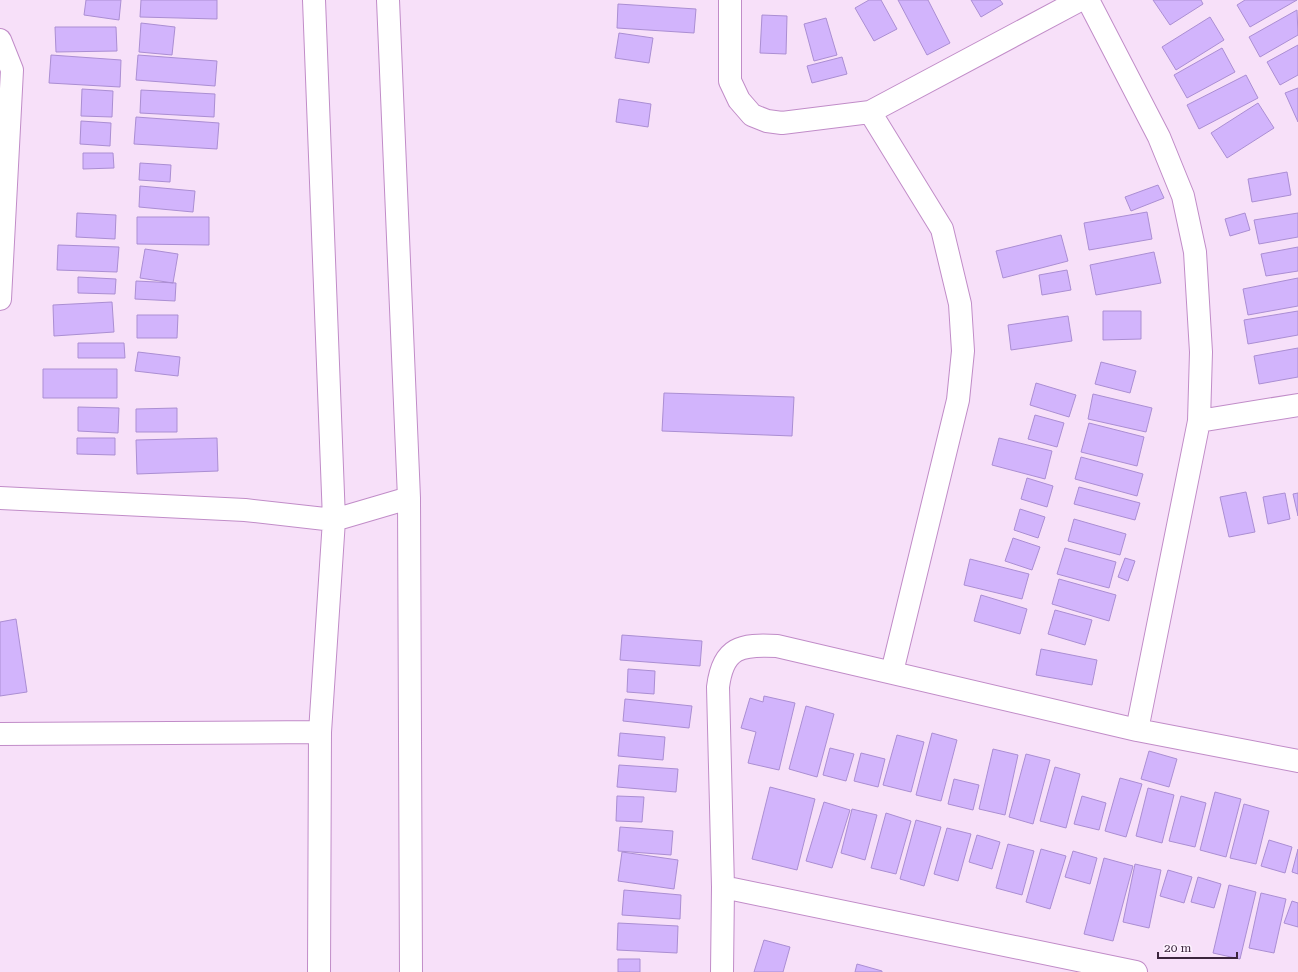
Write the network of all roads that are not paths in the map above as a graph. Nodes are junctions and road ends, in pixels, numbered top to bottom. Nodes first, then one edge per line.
1 (314, 0) edge
2 (388, 0) edge
3 (730, 0) edge
4 (1080, 0) edge
5 (1088, 0) edge
6 (0, 40) edge
7 (870, 112) junction
8 (1, 270) edge
9 (0, 299) edge
10 (1298, 405) edge
11 (1199, 421) junction
12 (0, 498) edge
13 (409, 498) junction
14 (334, 520) junction
15 (892, 672) junction
16 (1137, 730) junction
17 (320, 732) junction
18 (0, 734) edge
19 (1298, 761) edge
20 (723, 887) junction
21 (319, 972) edge
22 (411, 972) edge
23 (722, 972) edge
24 (1136, 972) edge

1 - 14 street
2 - 13 street
3 - 7 street
4 - 7 street
5 - 11 street
6 - 8 street
7 - 15 street
8 - 9 street
10 - 11 street
11 - 16 street
12 - 14 street
13 - 14 street
13 - 22 street
14 - 17 street
15 - 16 street
15 - 20 street
16 - 19 street
17 - 18 street
17 - 21 street
20 - 23 street
20 - 24 street

